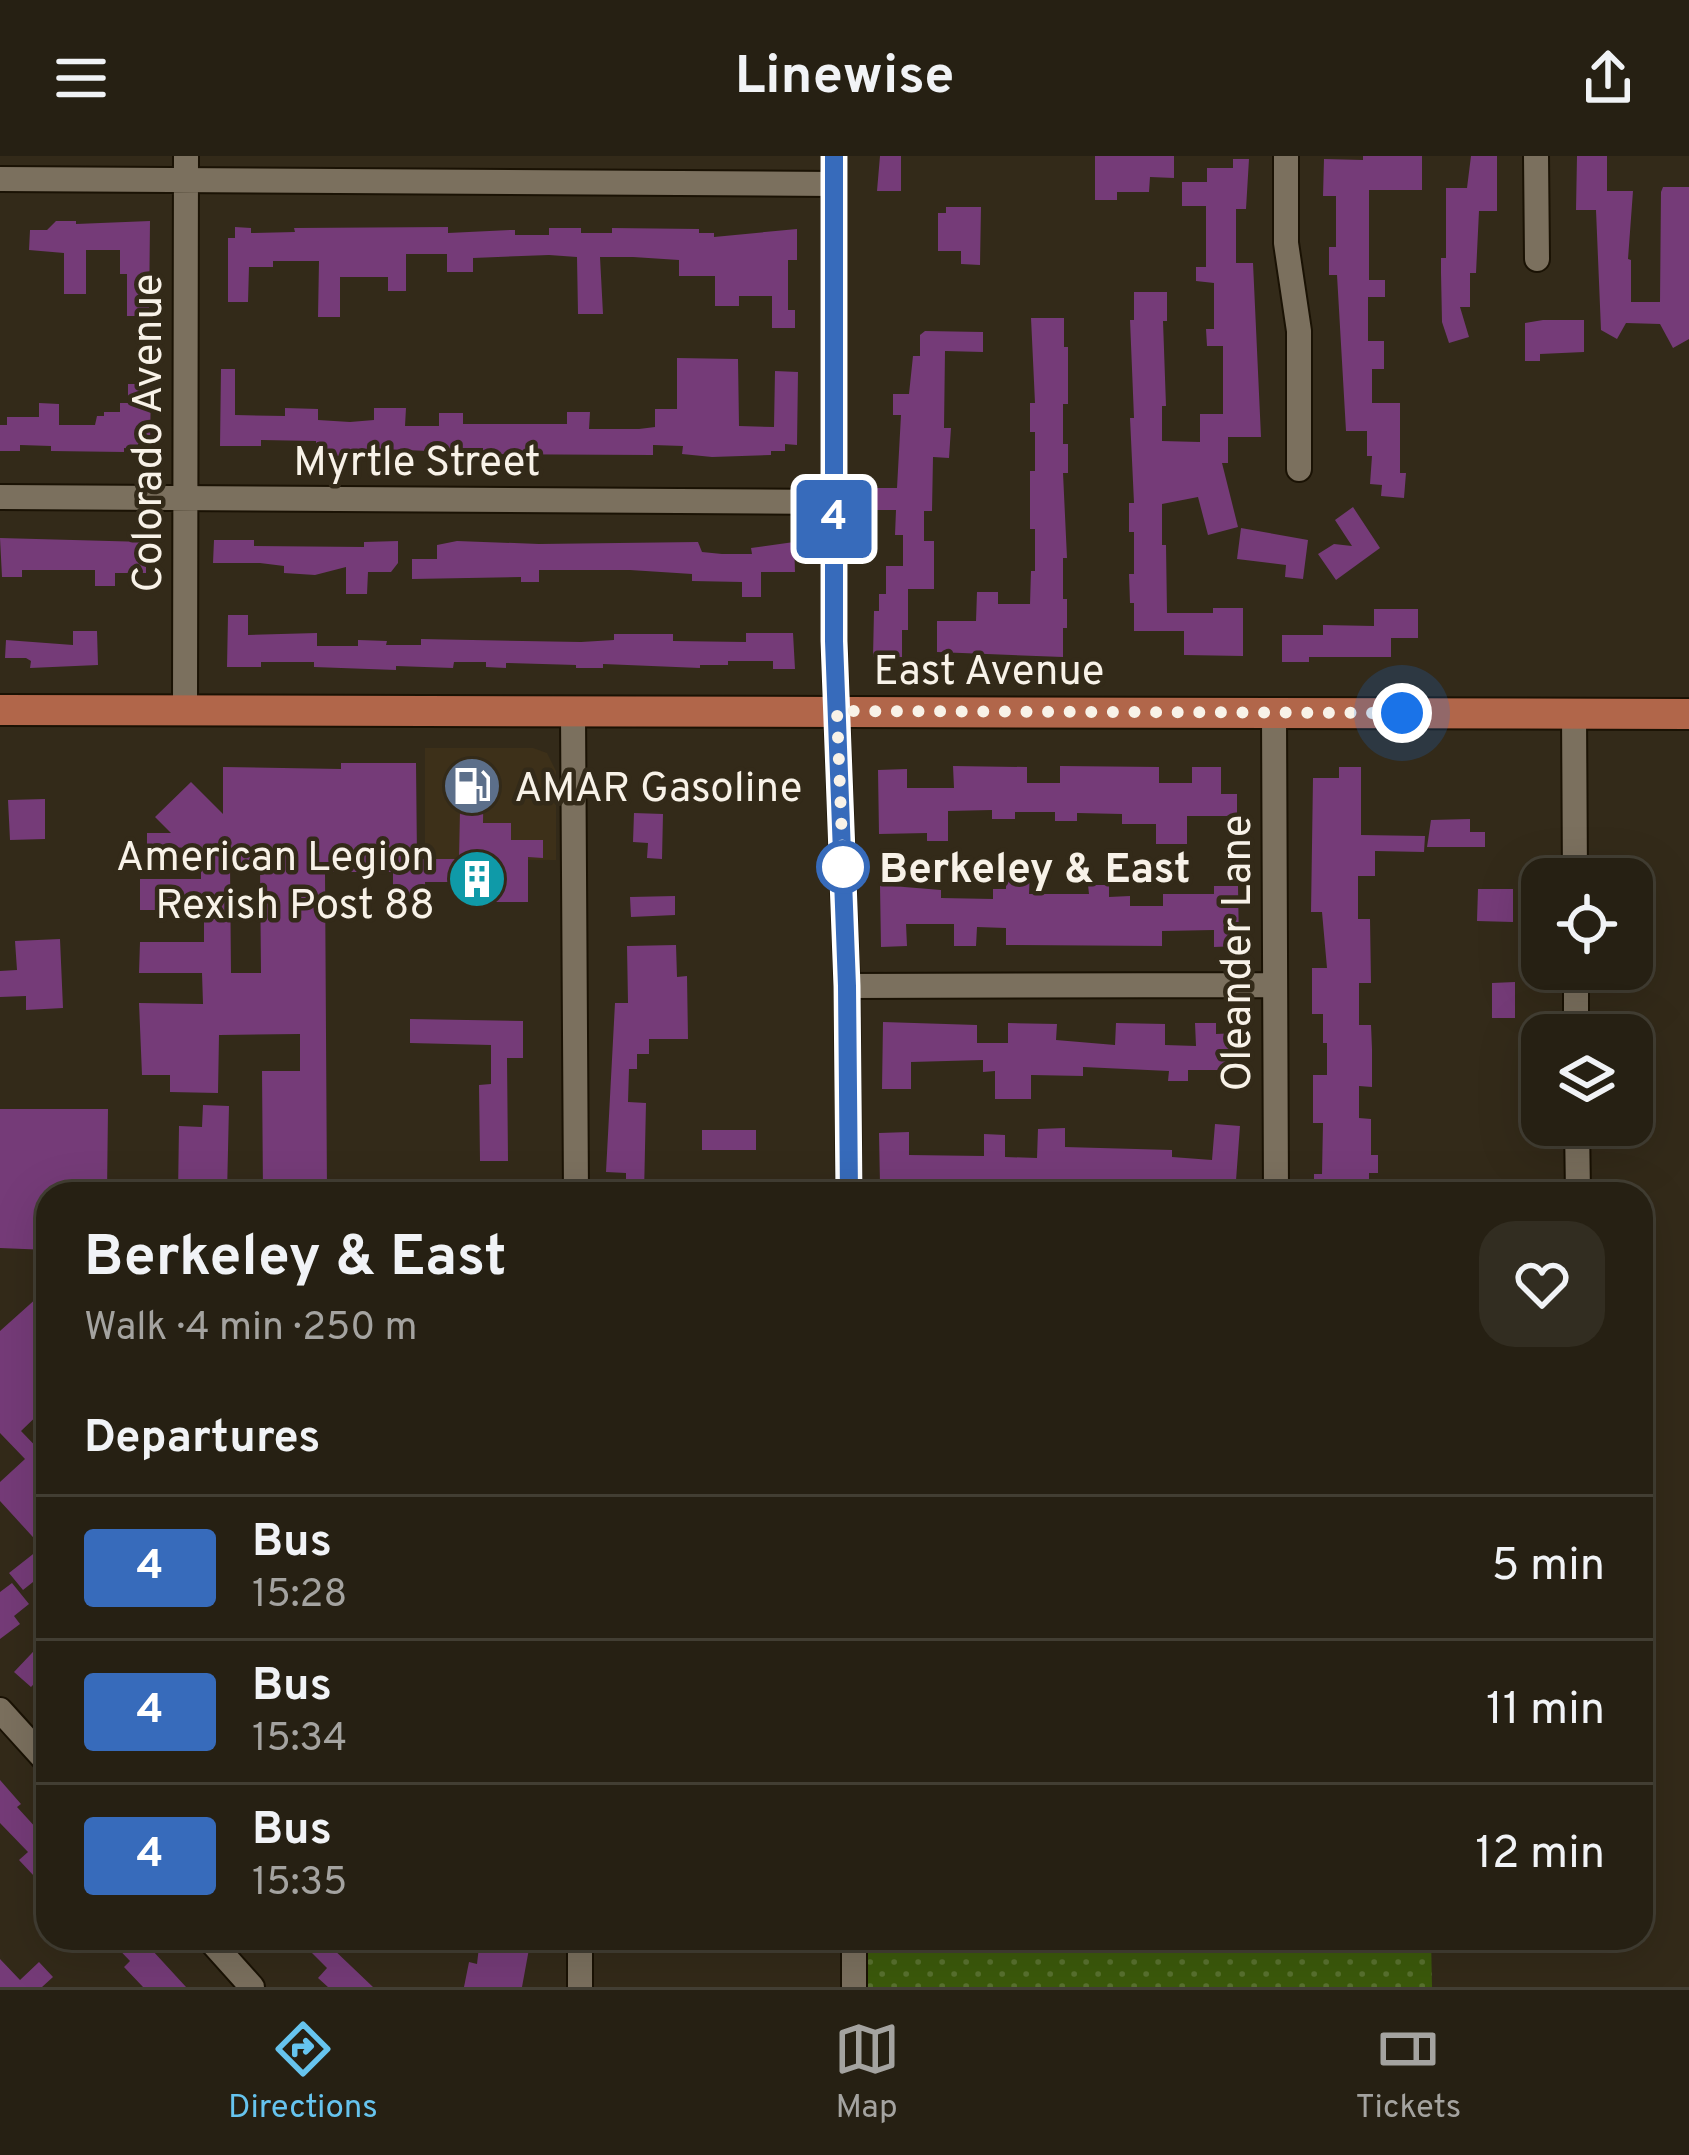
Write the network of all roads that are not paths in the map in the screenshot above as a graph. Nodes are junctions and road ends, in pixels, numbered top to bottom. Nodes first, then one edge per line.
1 (834, 156) edge
2 (1286, 156) edge
3 (1536, 156) edge
4 (186, 168) edge
5 (0, 179) edge
6 (834, 184) junction
7 (1538, 259) dead end
8 (1299, 469) dead end
9 (0, 497) edge
10 (186, 498) junction
11 (834, 502) junction
12 (0, 710) edge
13 (185, 711) junction
14 (837, 711) junction
15 (573, 712) junction
16 (1274, 712) junction
17 (1574, 713) junction
18 (1689, 714) edge
19 (1575, 858) edge
20 (1275, 985) junction
21 (847, 986) junction
22 (1577, 1146) edge
23 (576, 1182) edge
24 (849, 1182) edge
25 (1276, 1182) edge
26 (1578, 1182) edge
27 (0, 1710) edge
28 (36, 1750) edge
29 (219, 1950) edge
30 (580, 1950) edge
31 (854, 1950) edge
32 (252, 1987) edge
33 (580, 1987) edge
34 (854, 1987) edge

1 - 6 street
2 - 8 street
3 - 7 street
4 - 5 street
4 - 6 street
4 - 10 street, Colorado Avenue
6 - 11 street
9 - 10 street, Myrtle Street
10 - 11 street, Myrtle Street
10 - 13 street, Colorado Avenue
11 - 14 street
12 - 13 main road, East Avenue
13 - 15 main road, East Avenue
14 - 15 main road, East Avenue
14 - 16 main road, East Avenue
14 - 21 street
15 - 23 street
16 - 17 main road, East Avenue
16 - 20 street, Oleander Lane
17 - 18 main road, East Avenue
17 - 19 street
20 - 21 street
20 - 25 street, Oleander Lane
21 - 24 street
22 - 26 street
27 - 28 street
29 - 32 street
30 - 33 street
31 - 34 street

